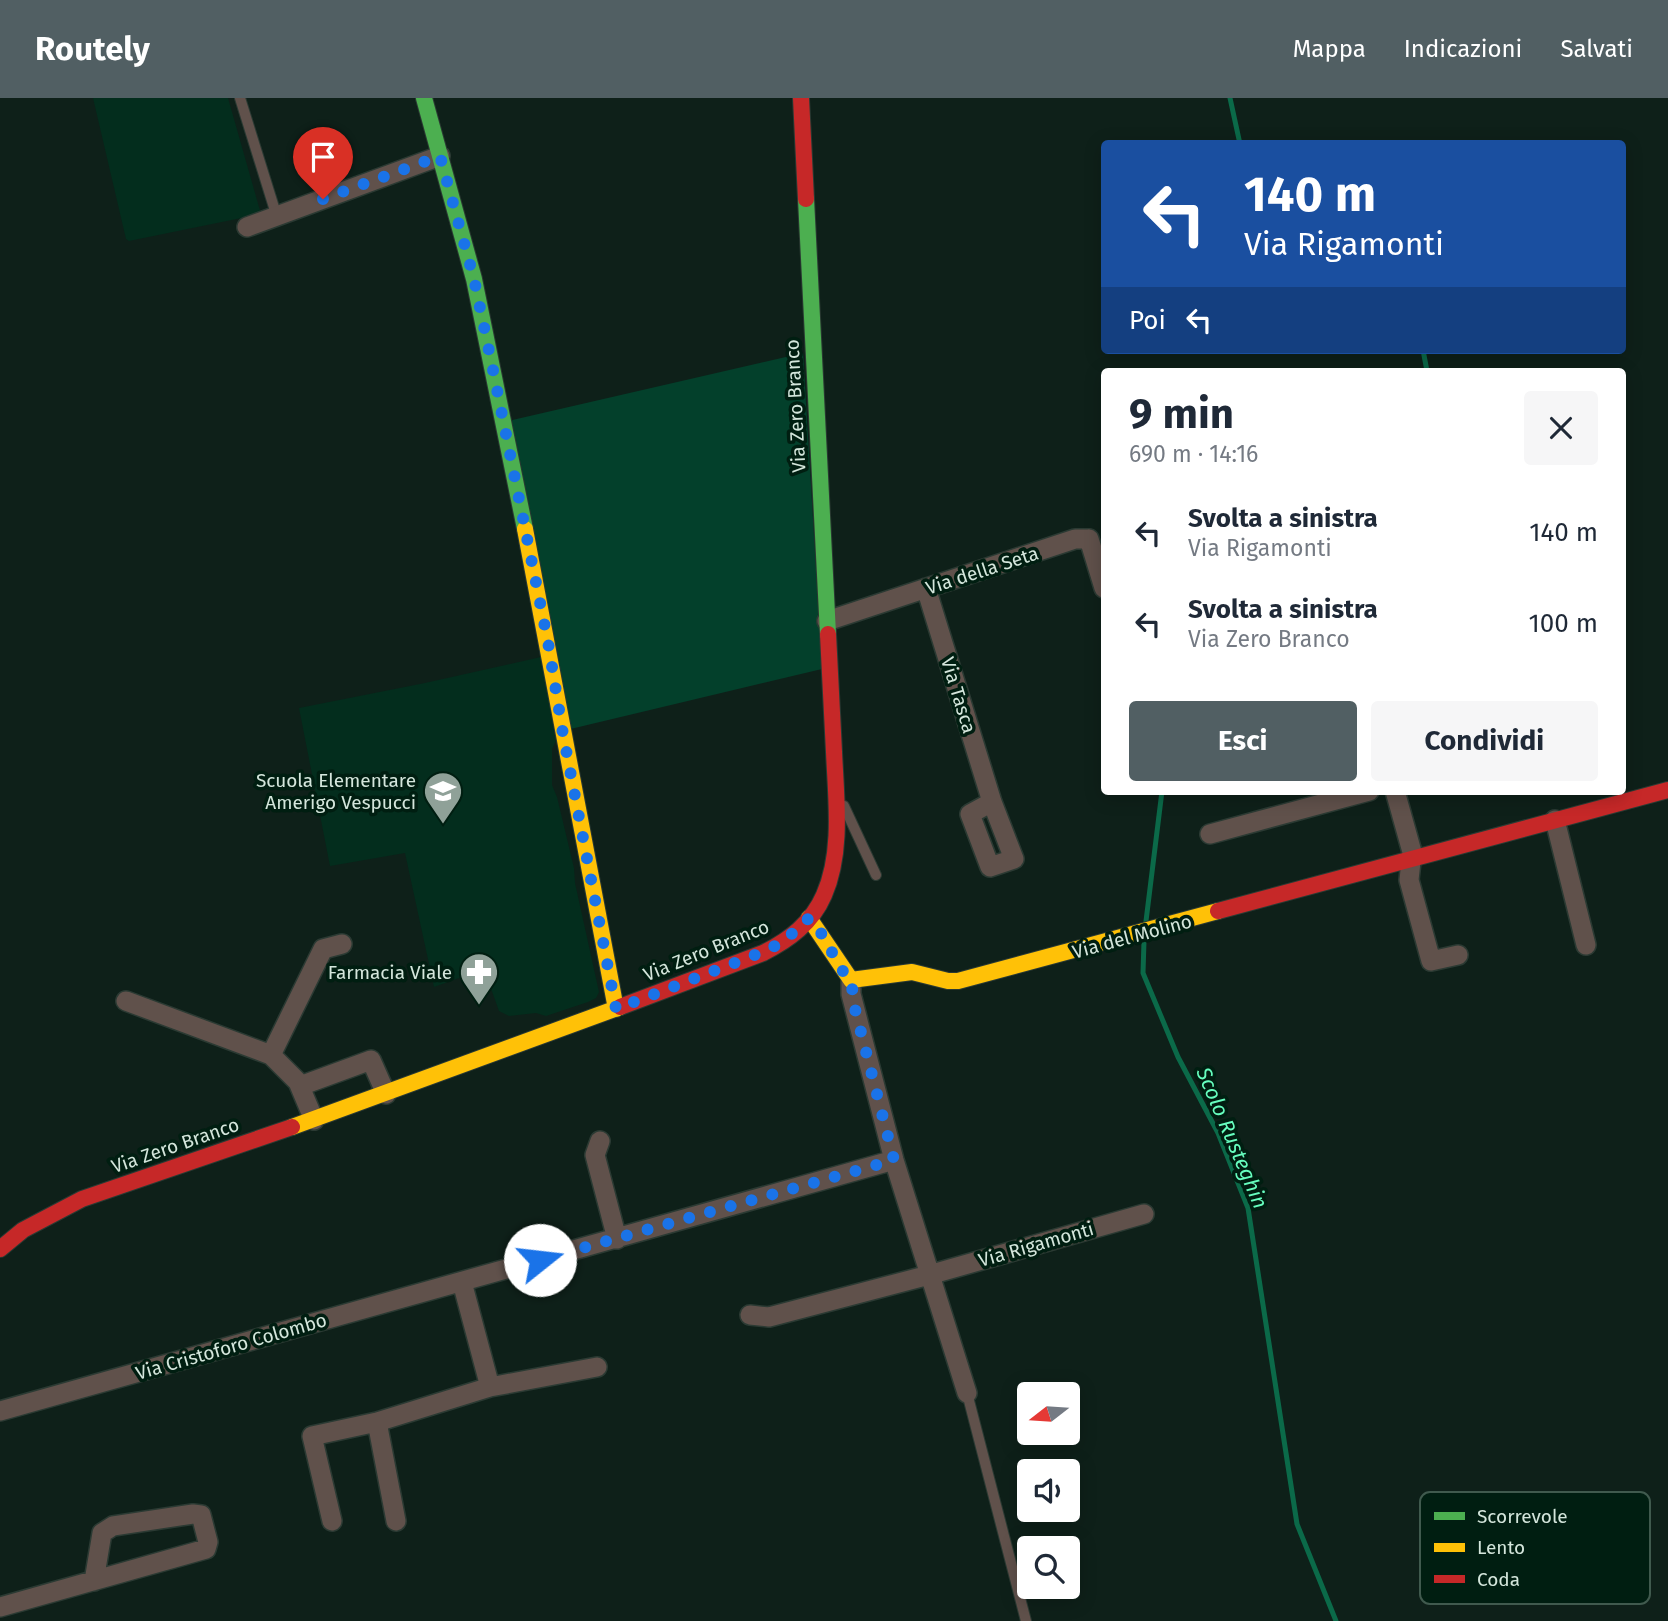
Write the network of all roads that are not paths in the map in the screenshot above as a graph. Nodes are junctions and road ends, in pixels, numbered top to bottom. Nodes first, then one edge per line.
1 (240, 98) edge
2 (424, 98) edge
3 (801, 98) edge
4 (440, 156) junction
5 (277, 217) junction
6 (247, 227) dead end
7 (1097, 534) edge
8 (1101, 565) edge
9 (926, 588) junction
10 (827, 621) junction
11 (1668, 790) edge
12 (1355, 795) edge
13 (1396, 795) edge
14 (836, 801) junction
15 (992, 802) dead end
16 (1555, 820) junction
17 (1210, 835) dead end
18 (1410, 861) junction
19 (876, 875) dead end
20 (809, 918) junction
21 (342, 944) dead end
22 (1586, 945) dead end
23 (1458, 955) dead end
24 (851, 980) junction
25 (126, 1001) dead end
26 (616, 1009) junction
27 (271, 1055) junction
28 (300, 1086) junction
29 (386, 1094) junction
30 (314, 1120) junction
31 (600, 1141) dead end
32 (894, 1160) junction
33 (1144, 1214) dead end
34 (8, 1234) edge
35 (617, 1239) junction
36 (0, 1249) edge
37 (929, 1275) junction
38 (462, 1282) junction
39 (750, 1315) dead end
40 (597, 1367) dead end
41 (490, 1387) junction
42 (967, 1393) joint
43 (0, 1411) edge
44 (377, 1422) junction
45 (332, 1521) dead end
46 (397, 1521) dead end
47 (94, 1581) junction
48 (0, 1607) edge
49 (1026, 1621) edge

1 - 5 lane
2 - 4 street
3 - 10 street, Via Zero Branco
4 - 5 street
4 - 26 street
5 - 6 street
7 - 8 street, Via della Seta
7 - 9 street, Via della Seta
9 - 10 street, Via della Seta
9 - 15 street, Via Tasca
10 - 14 street, Via Zero Branco
11 - 16 street, Via del Molino
12 - 17 street
13 - 18 street
14 - 19 lane
14 - 20 street, Via Zero Branco
16 - 18 street, Via del Molino
16 - 22 street
18 - 23 street
18 - 24 street, Via del Molino
20 - 24 street
20 - 26 street, Via Zero Branco
21 - 27 street
24 - 32 street
25 - 27 street
26 - 29 street, Via Zero Branco
27 - 28 street
28 - 29 street
28 - 30 street
29 - 30 street, Via Zero Branco
30 - 34 street, Via Zero Branco
31 - 35 street
32 - 35 street, Via Cristoforo Colombo
32 - 37 street
33 - 37 street, Via Rigamonti
34 - 36 street, Via Zero Branco
35 - 38 street, Via Cristoforo Colombo
37 - 39 street, Via Rigamonti
37 - 42 street
38 - 41 street
38 - 43 street, Via Cristoforo Colombo
40 - 41 street
41 - 44 street
42 - 49 lane
44 - 45 street
44 - 46 street
47 - 47 street
47 - 48 street

